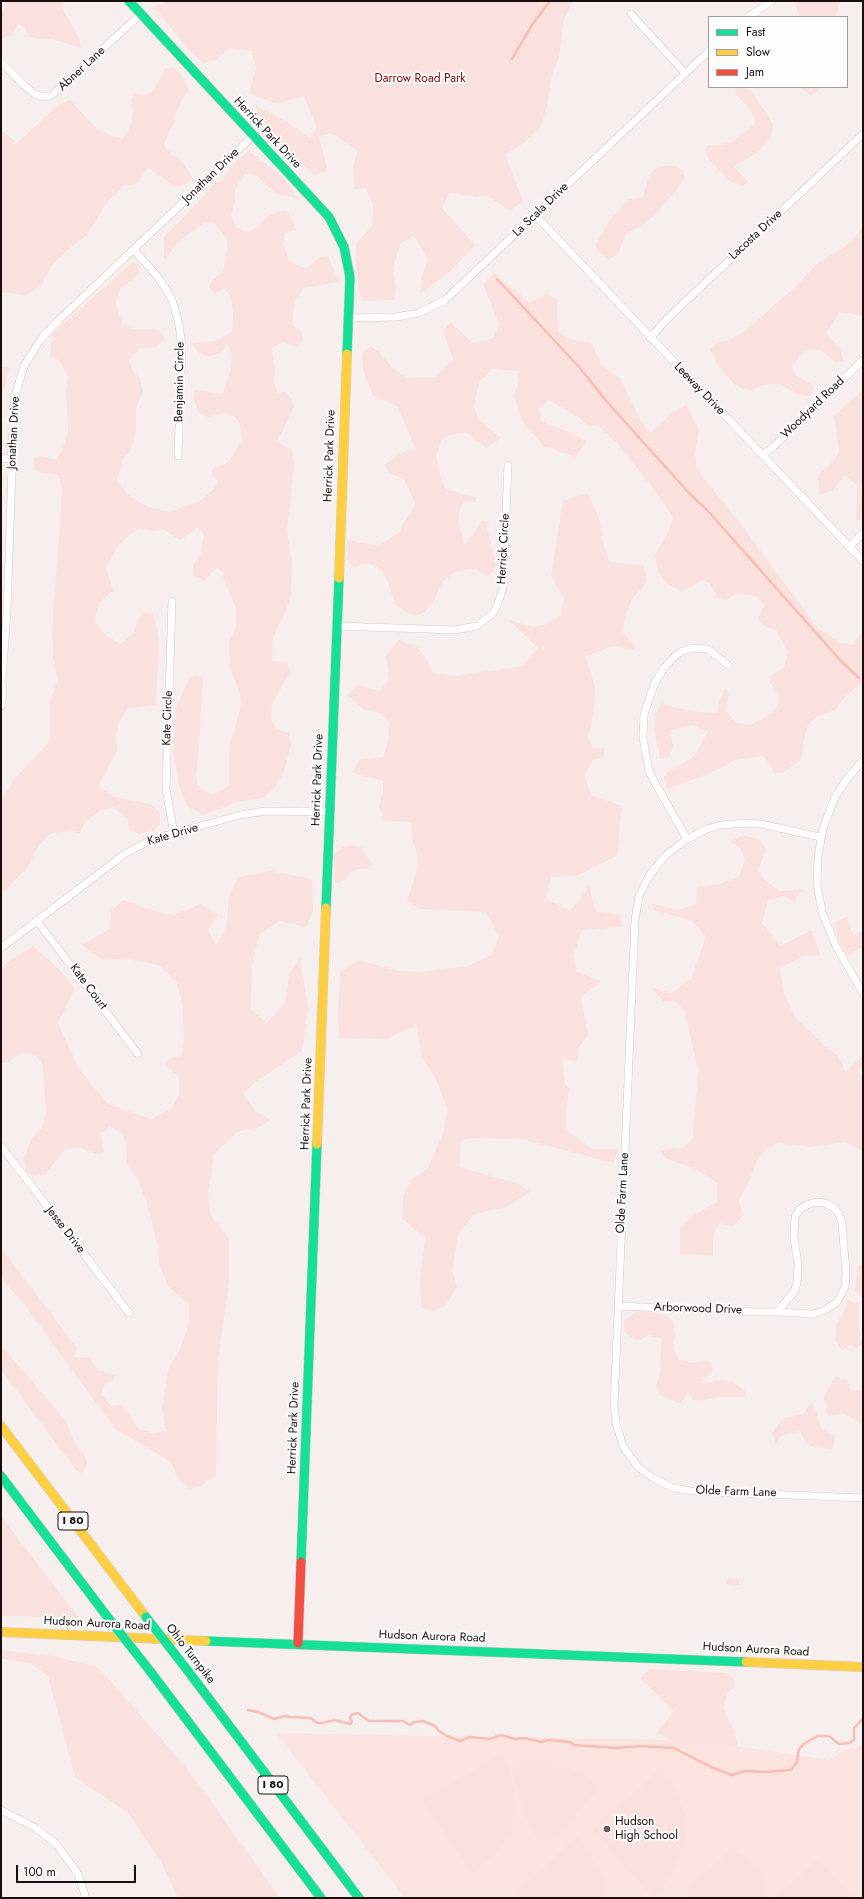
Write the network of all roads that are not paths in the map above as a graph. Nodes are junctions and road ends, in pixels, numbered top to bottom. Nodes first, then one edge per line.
1 (129, 1) edge
2 (772, 1) edge
3 (141, 14) junction
4 (631, 14) dead end
5 (750, 16) edge
6 (708, 52) edge
7 (1, 62) edge
8 (685, 73) junction
9 (863, 134) edge
10 (253, 136) junction
11 (536, 216) junction
12 (134, 250) junction
13 (349, 318) junction
14 (650, 338) junction
15 (863, 360) edge
16 (763, 455) junction
17 (178, 456) dead end
18 (11, 458) junction
19 (1, 459) edge
20 (508, 465) dead end
21 (863, 533) edge
22 (849, 547) junction
23 (863, 561) edge
24 (172, 601) dead end
25 (336, 626) junction
26 (728, 665) dead end
27 (1, 679) edge
28 (1, 706) edge
29 (863, 760) edge
30 (329, 812) junction
31 (174, 834) junction
32 (820, 837) junction
33 (687, 838) junction
34 (37, 921) junction
35 (1, 948) edge
36 (863, 993) edge
37 (138, 1054) dead end
38 (1, 1146) edge
39 (619, 1306) junction
40 (777, 1312) junction
41 (129, 1313) dead end
42 (1, 1426) edge
43 (1, 1476) edge
44 (863, 1498) edge
45 (1, 1632) edge
46 (298, 1643) junction
47 (863, 1667) edge
48 (1, 1810) edge
49 (86, 1898) edge
50 (321, 1898) edge
51 (359, 1898) edge

1 - 3 main road, Herrick Park Drive
2 - 5 street
3 - 7 street, Abner Lane
3 - 10 main road, Herrick Park Drive
4 - 8 street
6 - 8 street, La Scala Drive
8 - 11 street, La Scala Drive
9 - 14 street, Lacosta Drive
10 - 12 street, Jonathan Drive
10 - 13 main road, Herrick Park Drive
11 - 13 street, La Scala Drive
11 - 14 street, Leeway Drive
12 - 17 street, Benjamin Circle
12 - 18 street, Jonathan Drive
13 - 25 main road, Herrick Park Drive
14 - 16 street, Leeway Drive
15 - 16 street, Woodyard Road
16 - 22 street, Leeway Drive
18 - 19 street
18 - 27 street, Jonathan Drive
20 - 25 street, Herrick Circle
21 - 22 street
22 - 23 street, Leeway Drive
24 - 31 street, Kate Circle
25 - 30 main road, Herrick Park Drive
26 - 33 street
27 - 28 street, Jonathan Drive
29 - 32 street
30 - 31 street, Kate Drive
30 - 46 main road, Herrick Park Drive
31 - 34 street, Kate Drive
32 - 33 street, Olde Farm Lane
32 - 36 street
33 - 39 street, Olde Farm Lane
34 - 35 street, Kate Drive
34 - 37 street, Kate Court
38 - 41 street, Jesse Drive
39 - 40 street, Arborwood Drive
39 - 44 street, Olde Farm Lane
40 - 40 street, Arborwood Drive
42 - 51 main road, Ohio Turnpike / I 80, bridge
43 - 50 main road, I 80, bridge
45 - 46 main road, Hudson Aurora Road
46 - 47 main road, Hudson Aurora Road
48 - 49 street

